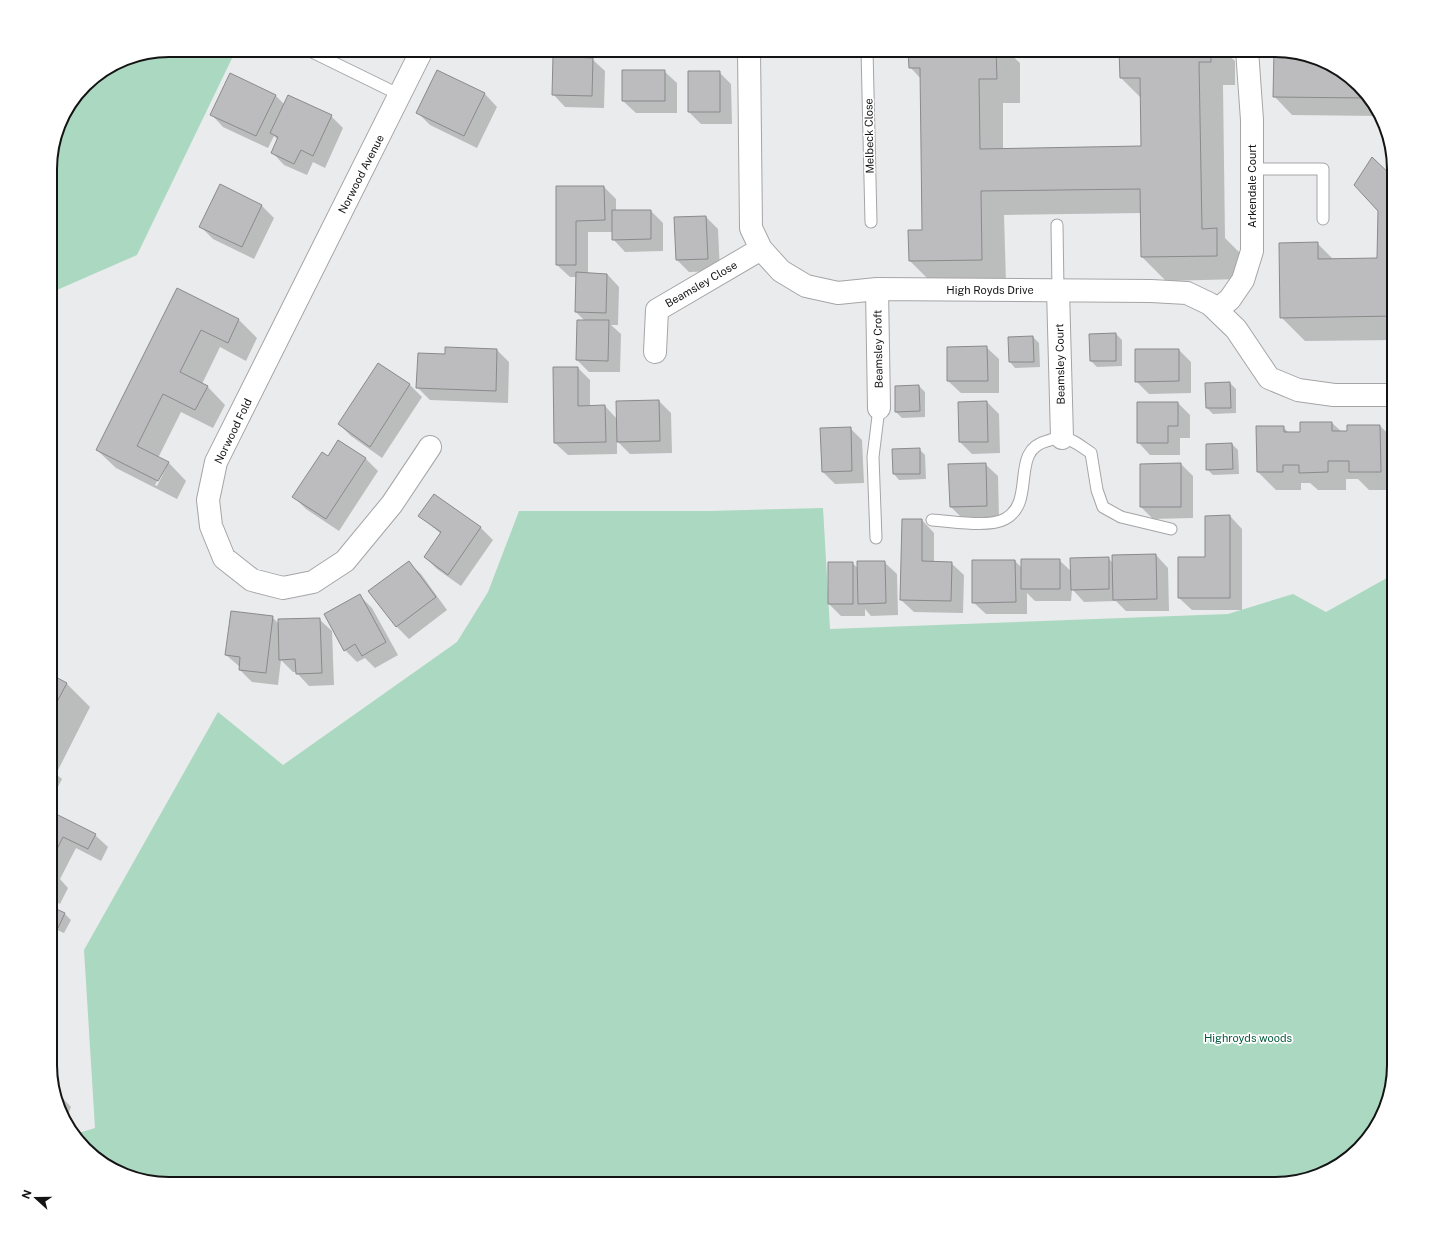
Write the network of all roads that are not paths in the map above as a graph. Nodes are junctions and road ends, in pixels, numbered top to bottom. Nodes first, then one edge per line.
1 (322, 57) edge
2 (419, 57) edge
3 (749, 57) edge
4 (867, 57) edge
5 (1248, 57) edge
6 (400, 95) junction
7 (1252, 168) junction
8 (1323, 219) dead end
9 (871, 222) dead end
10 (1057, 225) dead end
11 (761, 249) junction
12 (877, 289) junction
13 (1058, 290) junction
14 (299, 297) joint
15 (1217, 310) junction
16 (655, 352) dead end
17 (1387, 395) edge
18 (879, 408) joint
19 (1062, 438) junction
20 (430, 448) dead end
21 (932, 520) dead end
22 (1171, 529) dead end
23 (876, 538) dead end

1 - 6 lane
2 - 6 street, Norwood Avenue
3 - 11 street, High Royds Drive
4 - 9 lane, Melbeck Close
5 - 7 street, Arkendale Court
6 - 14 street, Norwood Avenue
7 - 8 lane
7 - 15 street, Arkendale Court
10 - 13 lane
11 - 12 street, High Royds Drive
11 - 16 street, Beamsley Close
12 - 13 street, High Royds Drive
12 - 18 street, Beamsley Croft
13 - 15 street, High Royds Drive
13 - 19 street, Beamsley Court
14 - 20 street, Norwood Fold
15 - 17 street, High Royds Drive
18 - 23 lane
19 - 21 lane
19 - 22 lane

